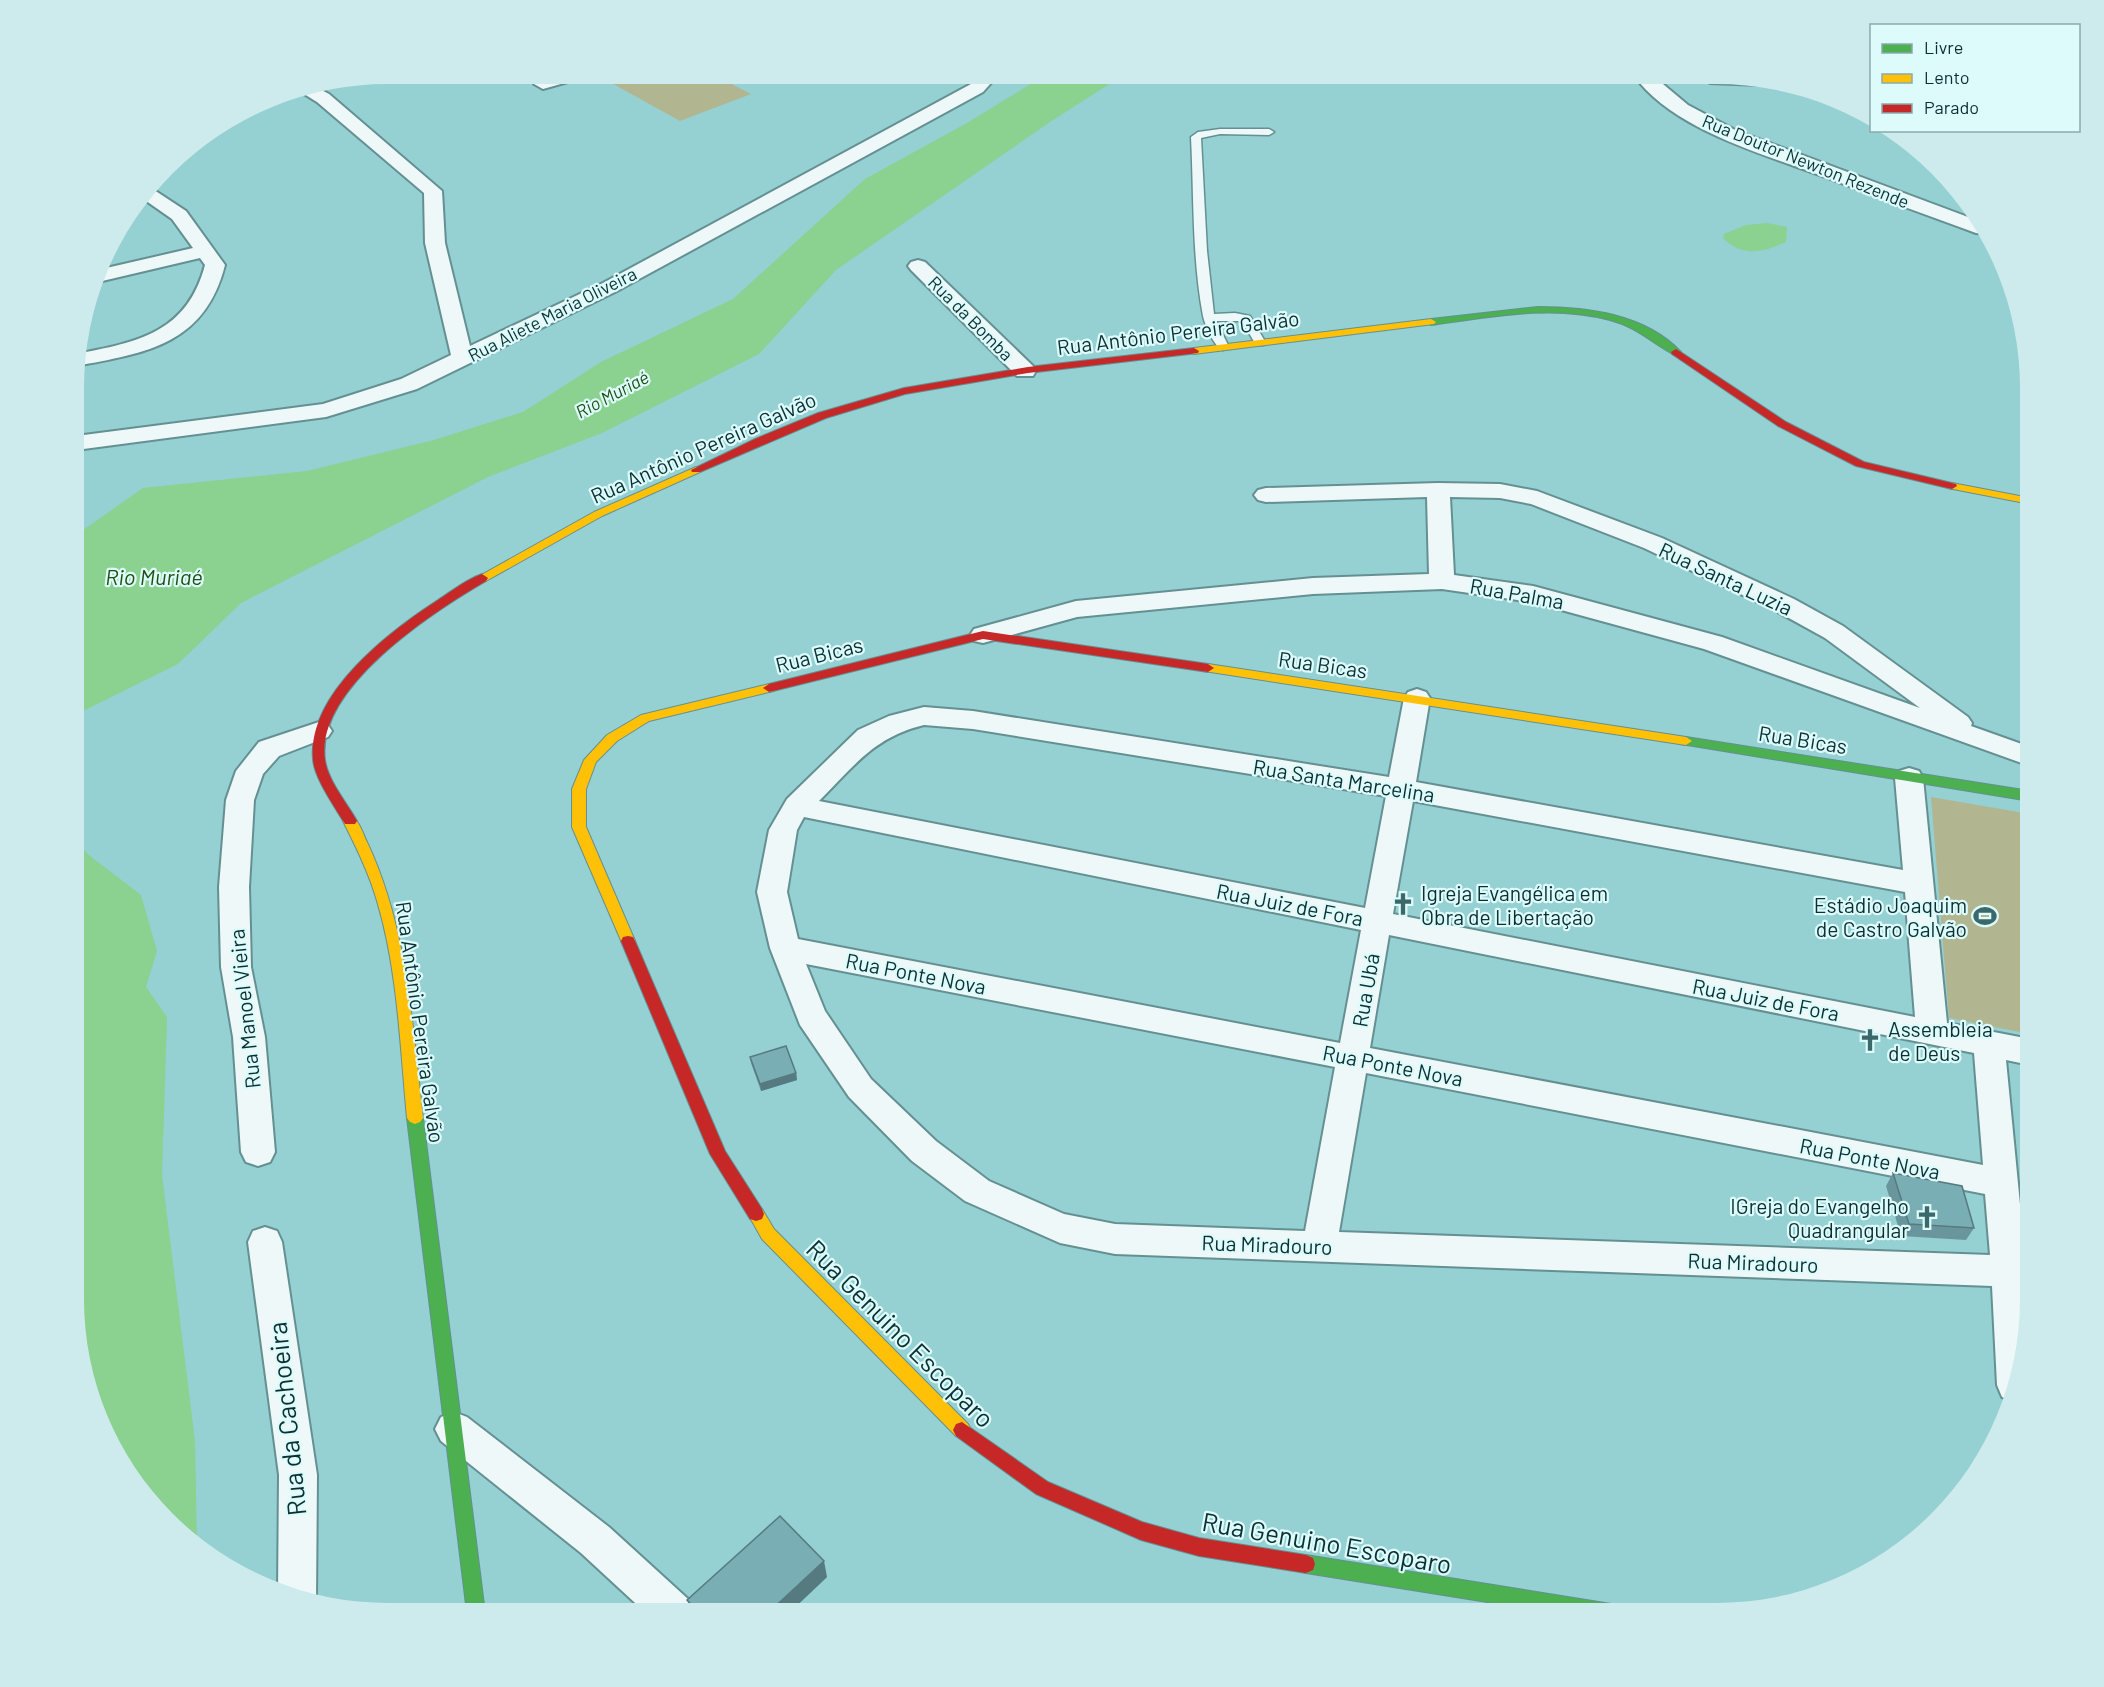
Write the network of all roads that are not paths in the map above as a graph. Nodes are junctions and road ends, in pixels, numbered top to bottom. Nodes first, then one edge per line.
1 (981, 84) edge
2 (1652, 84) edge
3 (314, 93) edge
4 (1269, 132) dead end
5 (152, 196) edge
6 (1973, 225) edge
7 (205, 251) junction
8 (918, 266) dead end
9 (106, 275) edge
10 (1209, 318) junction
11 (1260, 343) junction
12 (1223, 347) junction
13 (86, 358) edge
14 (463, 359) junction
15 (1025, 371) junction
16 (84, 442) edge
17 (1438, 490) junction
18 (1266, 495) dead end
19 (2020, 499) edge
20 (1442, 581) junction
21 (983, 635) junction
22 (1417, 698) junction
23 (319, 731) junction
24 (618, 732) joint
25 (1982, 741) junction
26 (2020, 754) edge
27 (1909, 778) junction
28 (1401, 789) junction
29 (2020, 795) edge
30 (797, 806) junction
31 (1920, 884) junction
32 (1377, 922) junction
33 (785, 948) junction
34 (1932, 1032) junction
35 (1989, 1044) junction
36 (2020, 1050) edge
37 (1353, 1058) junction
38 (258, 1152) dead end
39 (2001, 1183) junction
40 (265, 1242) dead end
41 (1319, 1246) junction
42 (2019, 1272) edge
43 (2016, 1347) edge
44 (454, 1430) junction
45 (298, 1590) edge
46 (475, 1603) edge
47 (664, 1603) edge
48 (1549, 1603) edge

1 - 14 street, Rua Aliete Maria Oliveira
2 - 6 street, Rua Doutor Newton Rezende
3 - 14 street
4 - 10 lane
5 - 7 street
7 - 9 street
7 - 13 street
8 - 15 street, Rua da Bomba
10 - 11 lane
10 - 12 lane
11 - 12 street, Rua Antônio Pereira Galvão
11 - 19 street, Rua Antônio Pereira Galvão
12 - 15 street, Rua Antônio Pereira Galvão
14 - 16 street, Rua Aliete Maria Oliveira
15 - 23 street, Rua Antônio Pereira Galvão
17 - 18 street, Rua Santa Luzia
17 - 20 street
17 - 25 street, Rua Santa Luzia
20 - 21 street, Rua Palma
20 - 25 street, Rua Palma
21 - 22 street, Rua Bicas
21 - 24 street, Rua Bicas
22 - 27 street, Rua Bicas
22 - 28 street, Rua Ubá
23 - 38 street, Rua Manoel Vieira
23 - 44 street, Rua Antônio Pereira Galvão
24 - 48 street, Rua Genuino Escoparo
25 - 26 street, Rua Palma
27 - 29 street, Rua Bicas
27 - 31 street
28 - 30 street, Rua Santa Marcelina
28 - 31 street, Rua Santa Marcelina
28 - 32 street, Rua Ubá
30 - 32 street, Rua Juiz de Fora
30 - 33 street, Rua Miradouro
31 - 34 street
32 - 34 street, Rua Juiz de Fora
32 - 37 street, Rua Ubá
33 - 37 street, Rua Ponte Nova
33 - 41 street, Rua Miradouro
34 - 35 street, Rua Juiz de Fora
35 - 36 street, Rua Juiz de Fora
35 - 39 street
37 - 39 street, Rua Ponte Nova
37 - 41 street, Rua Ubá
39 - 42 street
40 - 45 street, Rua da Cachoeira
41 - 42 street, Rua Miradouro
42 - 43 street
44 - 46 street, Rua Antônio Pereira Galvão
44 - 47 street

